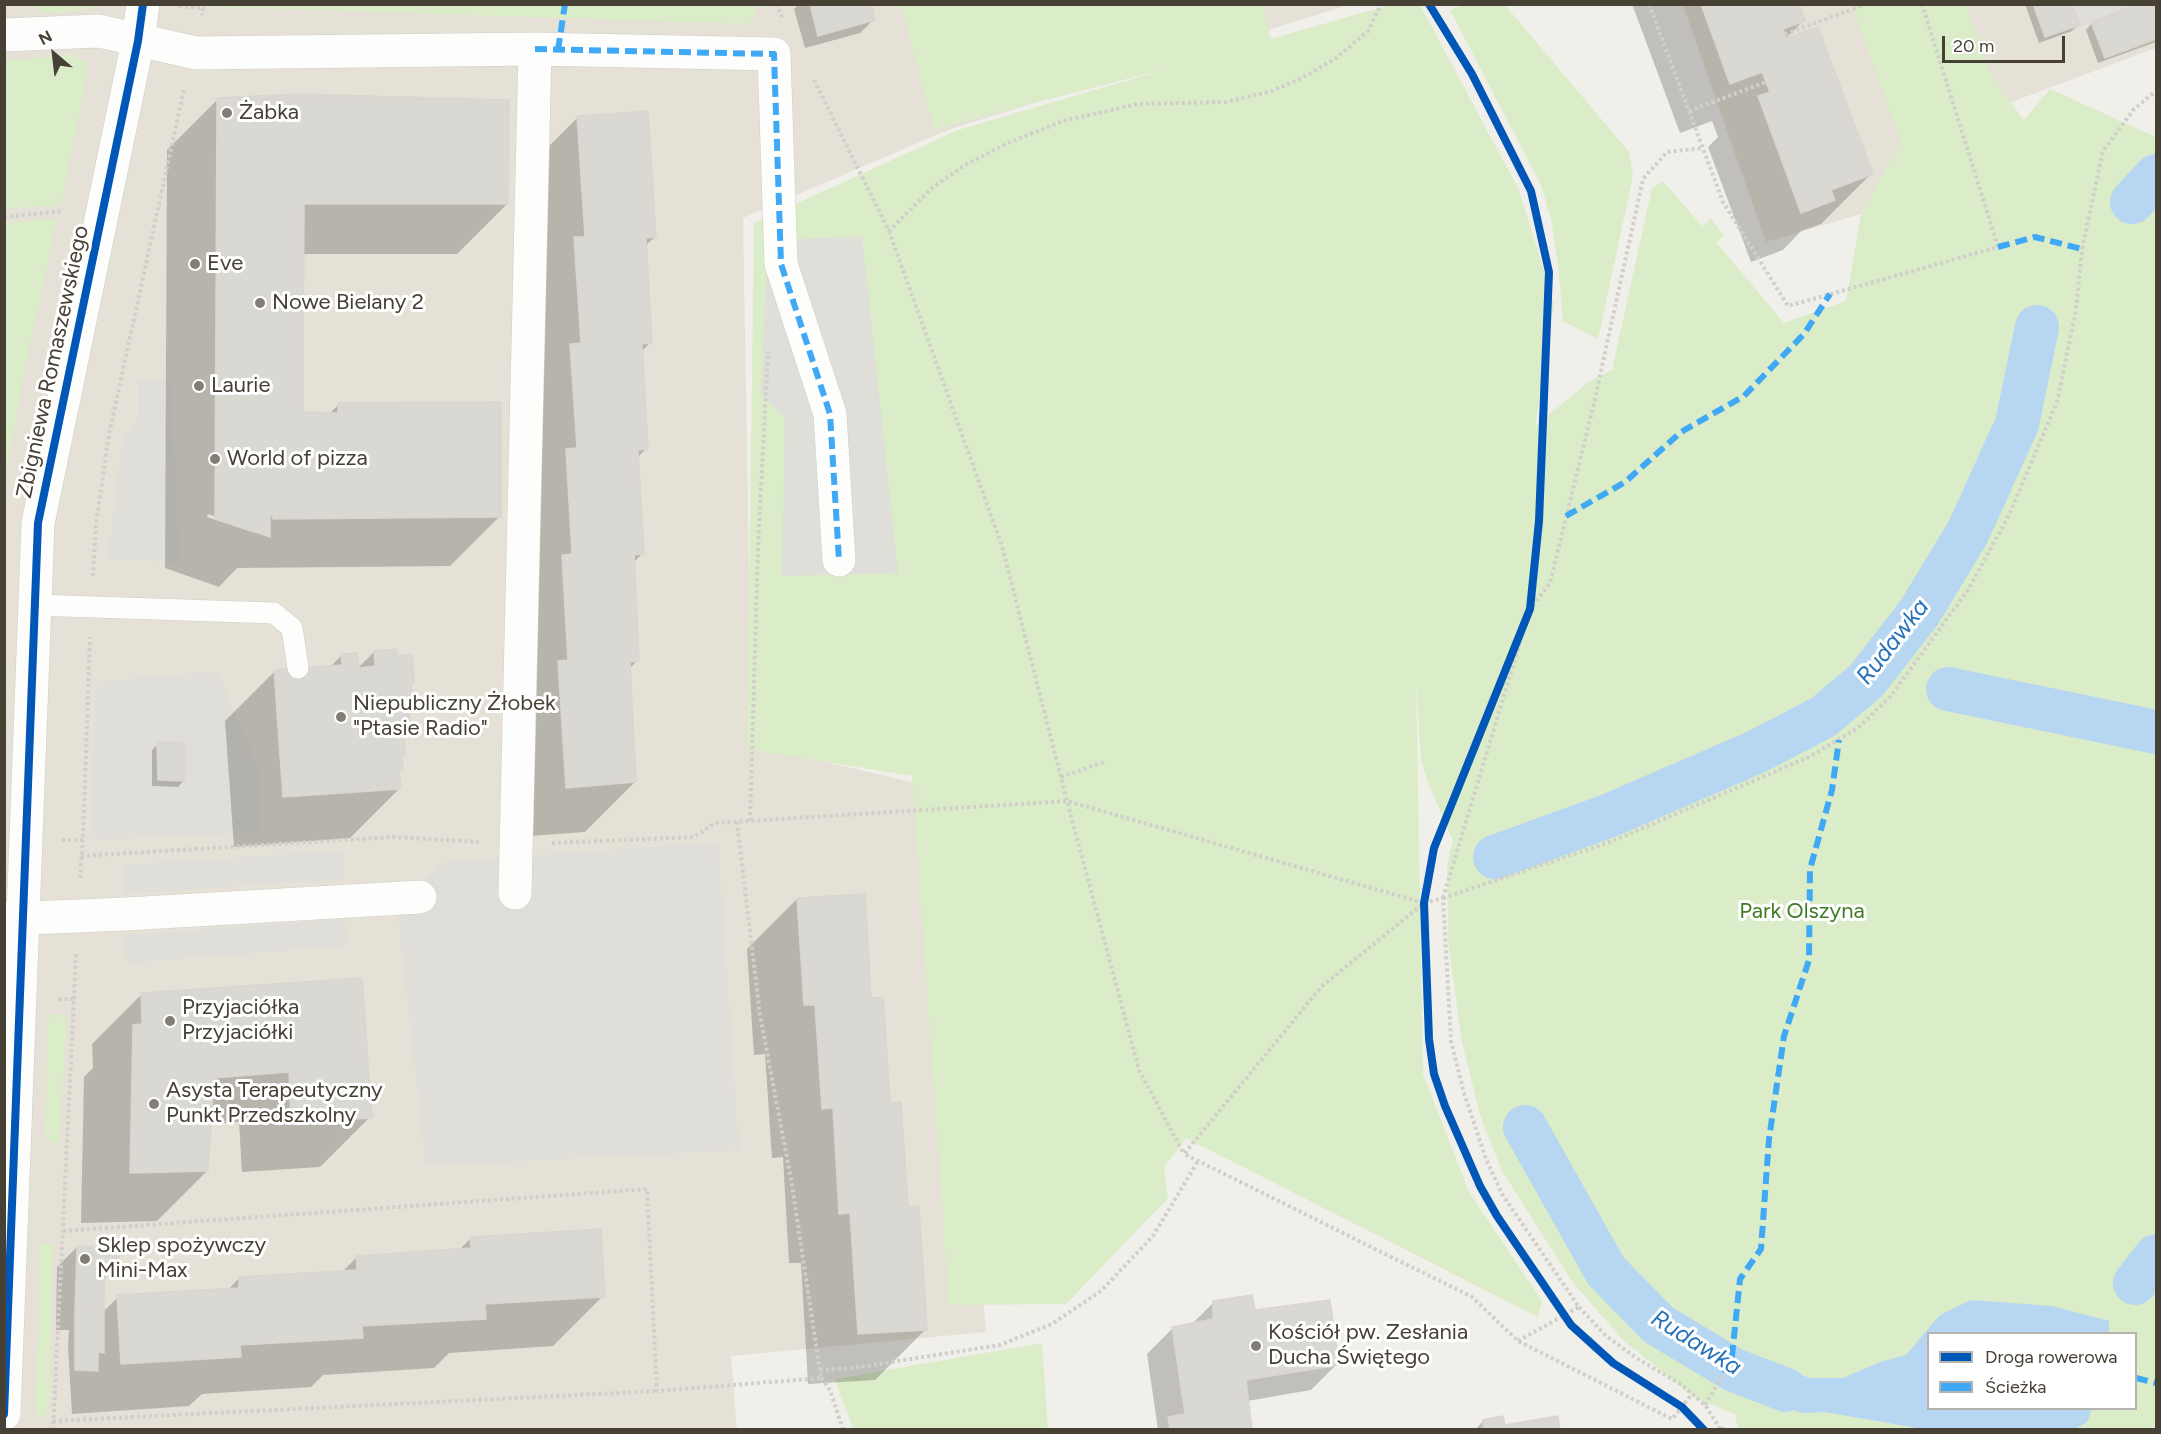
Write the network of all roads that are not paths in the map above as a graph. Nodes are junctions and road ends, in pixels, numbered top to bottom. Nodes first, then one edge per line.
1 (158, 5) edge
2 (4, 35) edge
3 (138, 41) junction
4 (535, 49) junction
5 (839, 560) dead end
6 (35, 606) junction
7 (298, 668) dead end
8 (515, 893) dead end
9 (420, 897) dead end
10 (13, 918) edge
11 (4, 1414) edge

1 - 3 street, Zbigniewa Romaszewskiego
2 - 3 street
3 - 4 street
3 - 6 street, Zbigniewa Romaszewskiego
4 - 5 street
4 - 8 street
6 - 7 lane
6 - 10 street, Zbigniewa Romaszewskiego
9 - 10 street
10 - 11 street, Zbigniewa Romaszewskiego

